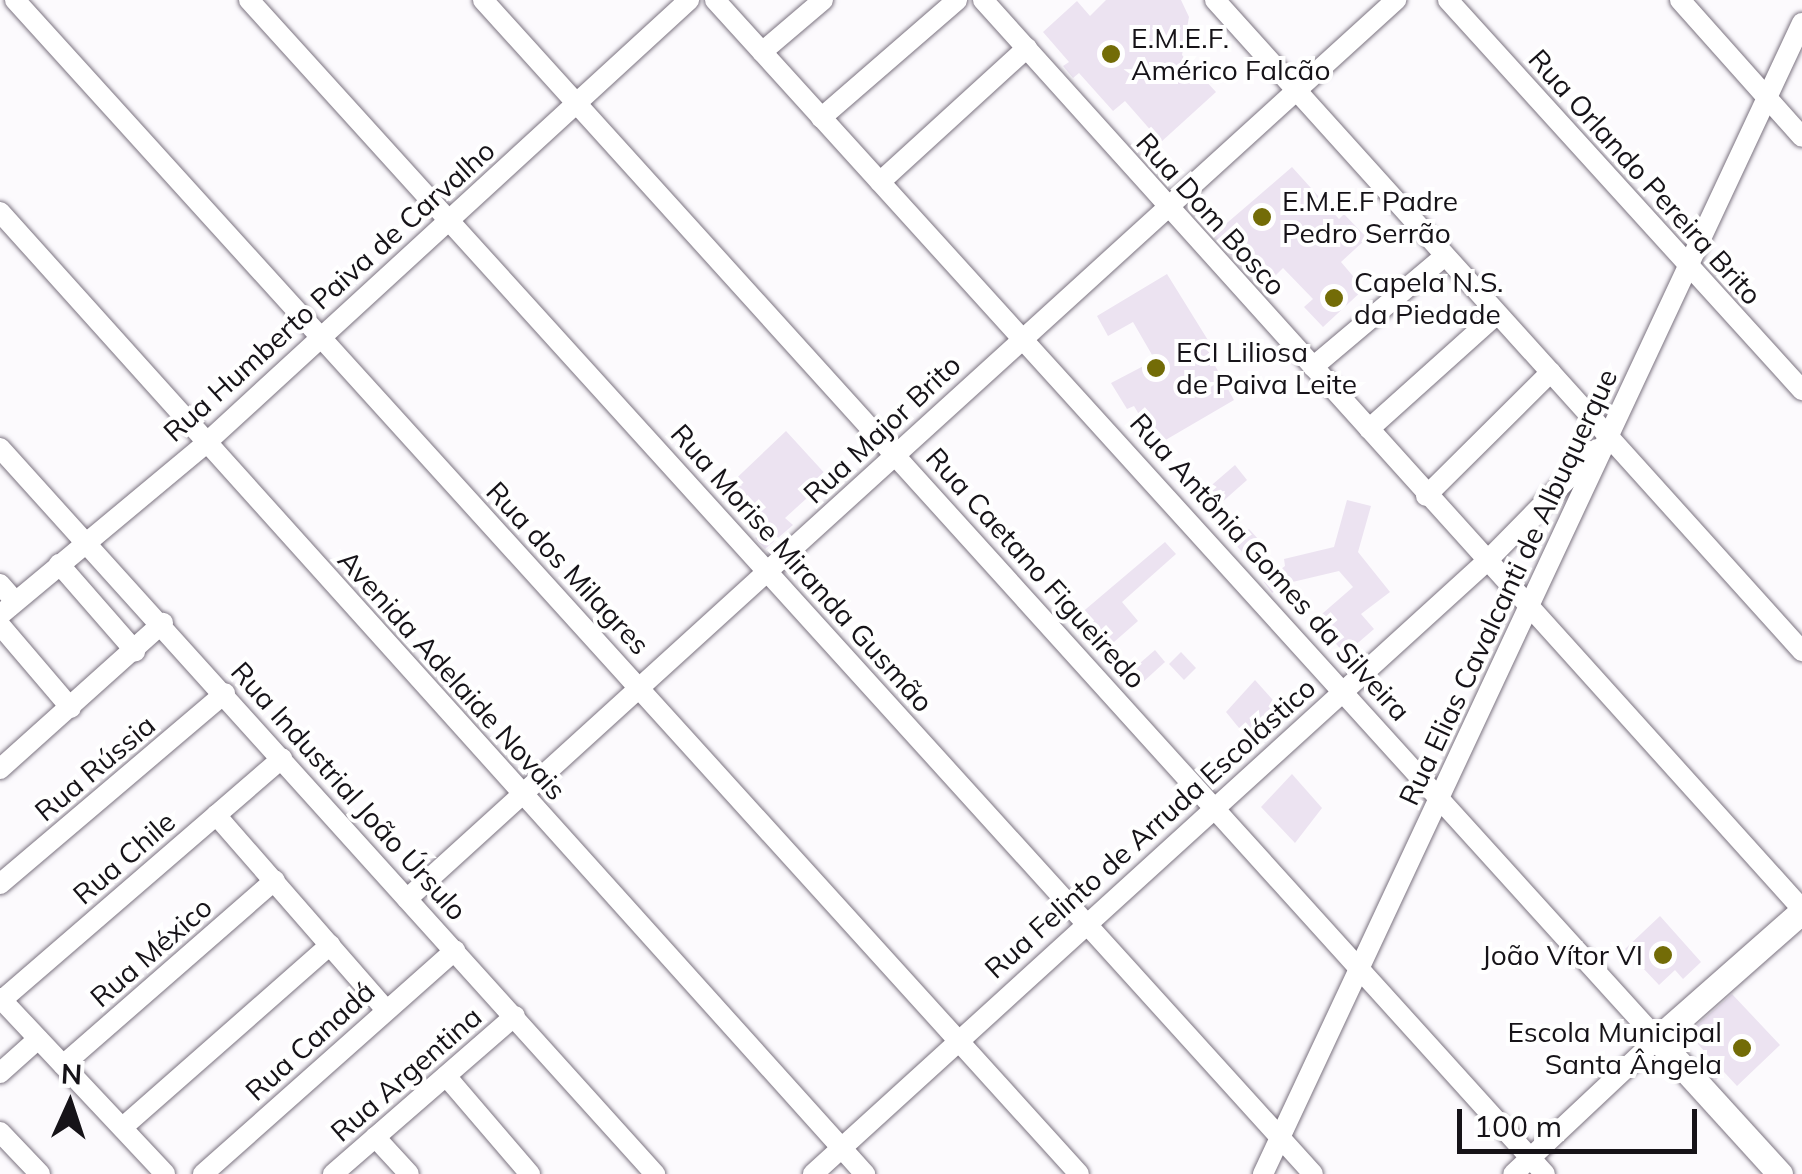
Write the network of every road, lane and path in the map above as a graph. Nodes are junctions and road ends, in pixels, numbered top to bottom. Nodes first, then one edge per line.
1 (15, 0) edge
2 (249, 0) edge
3 (483, 0) edge
4 (689, 0) edge
5 (715, 0) edge
6 (823, 0) edge
7 (957, 0) edge
8 (983, 0) edge
9 (1215, 0) edge
10 (1396, 0) edge
11 (1448, 0) edge
12 (1680, 0) edge
13 (1802, 22) edge
14 (1026, 48) junction
15 (762, 52) junction
16 (1298, 93) junction
17 (1768, 96) junction
18 (576, 102) junction
19 (822, 118) junction
20 (1802, 137) edge
21 (880, 182) junction
22 (1172, 210) junction
23 (0, 212) edge
24 (449, 220) junction
25 (1445, 256) junction
26 (1688, 264) junction
27 (1497, 314) junction
28 (317, 336) junction
29 (1023, 338) junction
30 (1314, 367) junction
31 (1552, 372) junction
32 (1802, 390) edge
33 (1369, 429) junction
34 (1610, 437) junction
35 (205, 444) junction
36 (0, 448) edge
37 (894, 452) junction
38 (1426, 496) junction
39 (87, 539) junction
40 (1486, 561) junction
41 (60, 564) junction
42 (770, 573) junction
43 (0, 584) edge
44 (1530, 606) junction
45 (8, 608) edge
46 (163, 622) junction
47 (0, 624) edge
48 (136, 651) junction
49 (1802, 651) edge
50 (639, 686) junction
51 (1342, 690) junction
52 (225, 693) junction
53 (71, 708) junction
54 (282, 758) junction
55 (2, 763) edge
56 (523, 794) junction
57 (1440, 800) junction
58 (1215, 809) junction
59 (216, 816) junction
60 (275, 880) junction
61 (0, 884) edge
62 (407, 900) junction
63 (1802, 910) edge
64 (1087, 926) junction
65 (330, 945) junction
66 (455, 950) junction
67 (1361, 965) junction
68 (1, 999) edge
69 (386, 1010) junction
70 (515, 1016) junction
71 (38, 1039) junction
72 (1657, 1039) junction
73 (958, 1040) junction
74 (63, 1065) junction
75 (0, 1073) edge
76 (446, 1076) junction
77 (123, 1127) junction
78 (0, 1132) edge
79 (1280, 1137) junction
80 (375, 1138) junction
81 (841, 1149) junction
82 (1531, 1158) junction
83 (40, 1174) edge
84 (165, 1174) edge
85 (202, 1174) edge
86 (334, 1174) edge
87 (409, 1174) edge
88 (530, 1174) edge
89 (654, 1174) edge
90 (813, 1174) edge
91 (864, 1174) edge
92 (1079, 1174) edge
93 (1263, 1174) edge
94 (1314, 1174) edge
95 (1513, 1174) edge
96 (1546, 1174) edge
97 (1780, 1174) edge

1 - 28 street, Rua dos Milagres
2 - 24 street, Rua Morise Miranda Gusmão
3 - 18 street, Rua Caetano Figueiredo
4 - 18 street, Rua Humberto Paiva de Carvalho
5 - 15 street, Rua Antônia Gomes da Silveira
6 - 15 street
7 - 19 street
8 - 14 street, Rua Dom Bosco
9 - 16 street
10 - 16 street, Rua Major Brito
11 - 26 street, Rua Orlando Pereira Brito
12 - 17 street
13 - 17 street, Rua Elias Cavalcanti de Albuquerque
14 - 21 street
14 - 22 street, Rua Dom Bosco
15 - 19 street, Rua Antônia Gomes da Silveira
16 - 22 street, Rua Major Brito
16 - 25 street
17 - 20 street
17 - 26 street, Rua Elias Cavalcanti de Albuquerque
18 - 24 street, Rua Humberto Paiva de Carvalho
18 - 37 street, Rua Caetano Figueiredo
19 - 21 street, Rua Antônia Gomes da Silveira
21 - 29 street, Rua Antônia Gomes da Silveira
22 - 29 street, Rua Major Brito
22 - 30 street, Rua Dom Bosco
23 - 35 street, Avenida Adelaide Novais
24 - 28 street, Rua Humberto Paiva de Carvalho
24 - 42 street, Rua Morise Miranda Gusmão
25 - 27 street
25 - 30 street
26 - 32 street, Rua Orlando Pereira Brito
26 - 34 street, Rua Elias Cavalcanti de Albuquerque
27 - 31 street
27 - 33 street
28 - 35 street, Rua Humberto Paiva de Carvalho
28 - 50 street, Rua dos Milagres
29 - 37 street, Rua Major Brito
29 - 51 street, Rua Antônia Gomes da Silveira
30 - 33 street, Rua Dom Bosco
31 - 34 street
31 - 38 street
33 - 38 street, Rua Dom Bosco
34 - 40 street, Rua Felinto de Arruda Escolástico
34 - 44 street, Rua Elias Cavalcanti de Albuquerque
34 - 49 street
35 - 39 street, Rua Humberto Paiva de Carvalho
35 - 56 street, Avenida Adelaide Novais
36 - 39 street, Rua Industrial João Úrsulo
37 - 42 street, Rua Major Brito
37 - 58 street, Rua Caetano Figueiredo
38 - 40 street, Rua Dom Bosco
39 - 41 street, Rua Humberto Paiva de Carvalho
39 - 46 street, Rua Industrial João Úrsulo
40 - 44 street, Rua Dom Bosco
40 - 51 street, Rua Felinto de Arruda Escolástico
41 - 45 street, Rua Humberto Paiva de Carvalho
41 - 48 street
42 - 50 street, Rua Major Brito
42 - 64 street, Rua Morise Miranda Gusmão
43 - 45 street
44 - 57 street, Rua Elias Cavalcanti de Albuquerque
44 - 63 street, Rua Dom Bosco
46 - 48 street
46 - 52 street, Rua Industrial João Úrsulo
47 - 53 street
48 - 53 street
50 - 56 street, Rua Major Brito
50 - 73 street, Rua dos Milagres
51 - 57 street, Rua Antônia Gomes da Silveira
51 - 58 street, Rua Felinto de Arruda Escolástico
52 - 54 street, Rua Industrial João Úrsulo
52 - 61 street, Rua Rússia
53 - 55 street
54 - 59 street, Rua Chile
54 - 62 street, Rua Industrial João Úrsulo
56 - 62 street, Rua Major Brito
56 - 81 street, Avenida Adelaide Novais
57 - 67 street, Rua Elias Cavalcanti de Albuquerque
57 - 72 street, Rua Antônia Gomes da Silveira
58 - 64 street, Rua Felinto de Arruda Escolástico
58 - 67 street, Rua Caetano Figueiredo
59 - 60 street
59 - 68 street, Rua Chile
60 - 65 street
60 - 74 street, Rua México
62 - 66 street, Rua Industrial João Úrsulo
63 - 72 main road
64 - 73 street, Rua Felinto de Arruda Escolástico
64 - 79 street, Rua Morise Miranda Gusmão
65 - 69 street
65 - 77 street
66 - 69 street, Rua Canadá
66 - 70 street, Rua Industrial João Úrsulo
67 - 79 street, Rua Elias Cavalcanti de Albuquerque
67 - 82 street, Rua Caetano Figueiredo
68 - 71 street
69 - 85 street, Rua Canadá
70 - 76 street, Rua Argentina
70 - 89 street, Rua Industrial João Úrsulo
71 - 74 street
71 - 75 street
72 - 82 street
72 - 97 main road, Rua Antônia Gomes da Silveira
73 - 81 street, Rua Felinto de Arruda Escolástico
73 - 92 street, Rua dos Milagres
74 - 77 street
76 - 80 street, Rua Argentina
76 - 88 street
77 - 84 street
78 - 83 street
79 - 93 street, Rua Elias Cavalcanti de Albuquerque
79 - 94 street, Rua Morise Miranda Gusmão
80 - 86 street, Rua Argentina
80 - 87 street
81 - 90 street, Rua Felinto de Arruda Escolástico
81 - 91 street, Avenida Adelaide Novais
82 - 95 street
82 - 96 street, Rua Caetano Figueiredo

